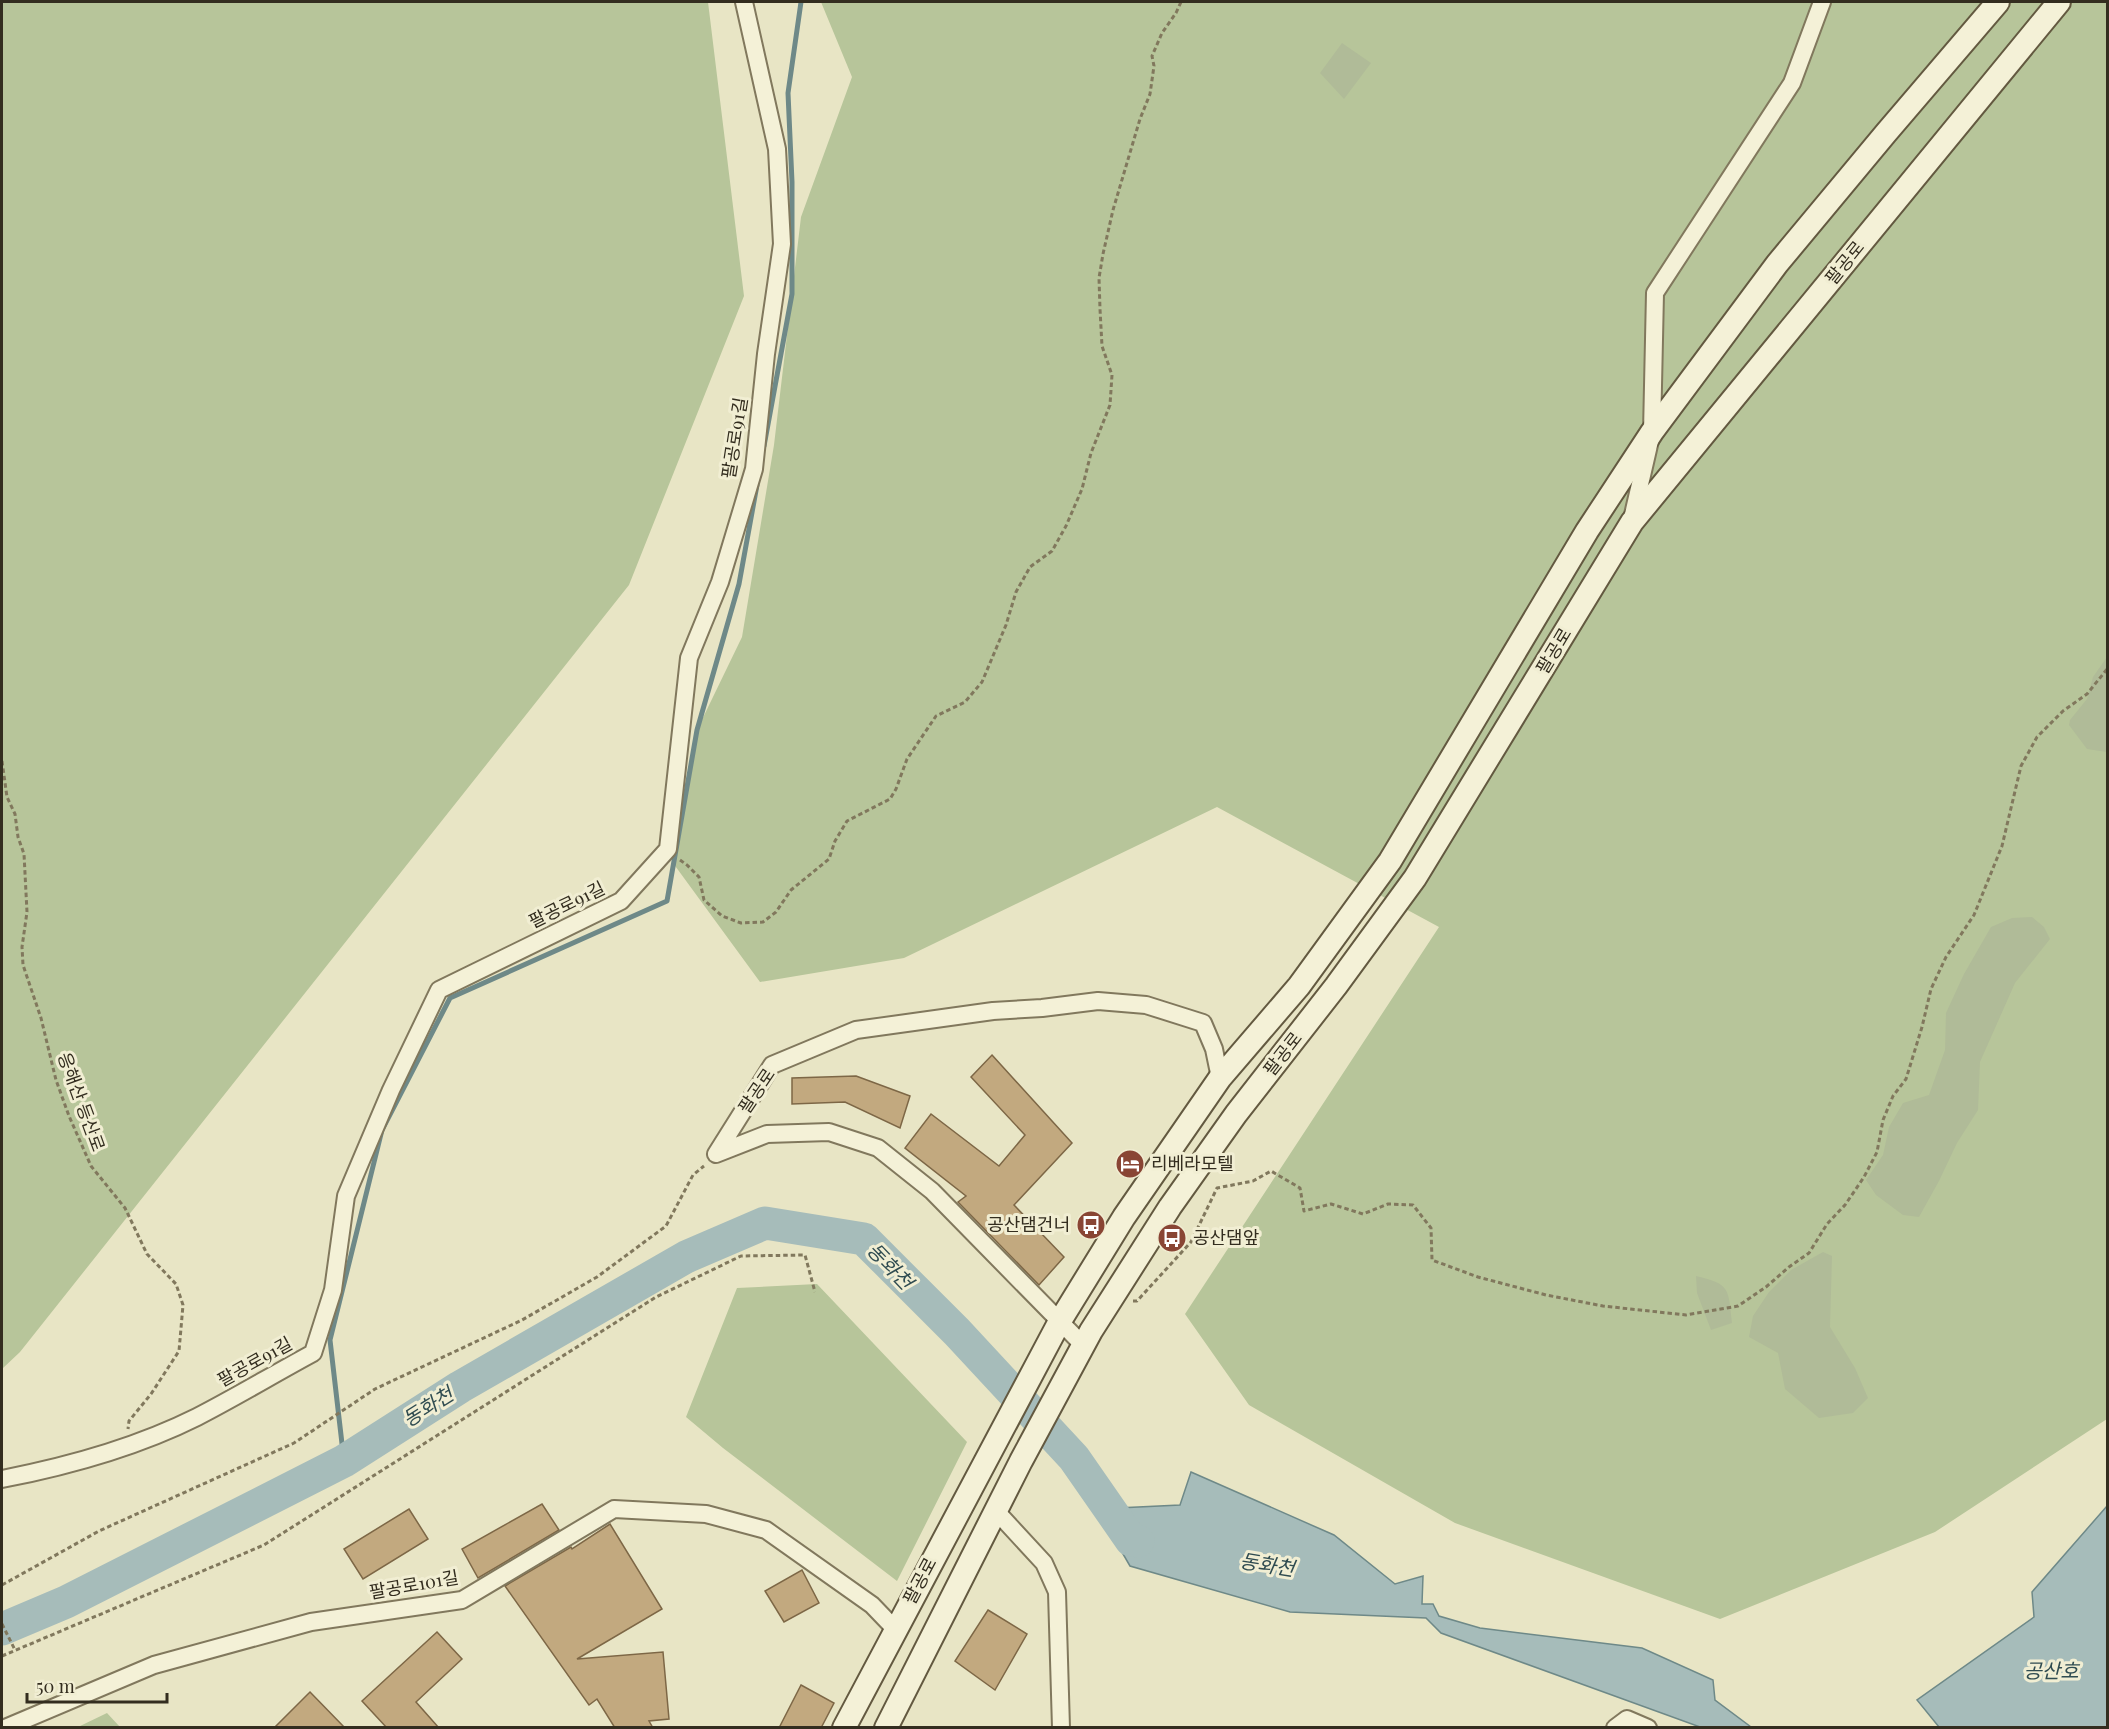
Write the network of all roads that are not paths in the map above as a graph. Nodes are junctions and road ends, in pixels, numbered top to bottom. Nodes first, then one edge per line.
1 (744, 2) edge
2 (1822, 2) edge
3 (1998, 2) edge
4 (2059, 2) edge
5 (1652, 432) junction
6 (1632, 522) junction
7 (1220, 1078) junction
8 (1060, 1321) junction
9 (1083, 1345) junction
10 (2, 1479) edge
11 (996, 1511) junction
12 (895, 1629) junction
13 (5, 1728) edge
14 (844, 1728) edge
15 (886, 1728) edge
16 (1062, 1728) edge
17 (1615, 1728) edge
18 (1648, 1728) edge

1 - 10 street, 팔공로91길
2 - 5 street
3 - 5 main road, 팔공로
4 - 6 main road, 팔공로
5 - 6 street
5 - 7 main road, 팔공로
6 - 9 main road, 팔공로
7 - 8 main road, 팔공로
7 - 8 street, 팔공로
8 - 9 street
8 - 12 main road, 팔공로
9 - 11 main road, 팔공로
11 - 15 main road, 팔공로
11 - 16 street
12 - 13 street, 팔공로101길
12 - 14 main road, 팔공로
17 - 18 street

